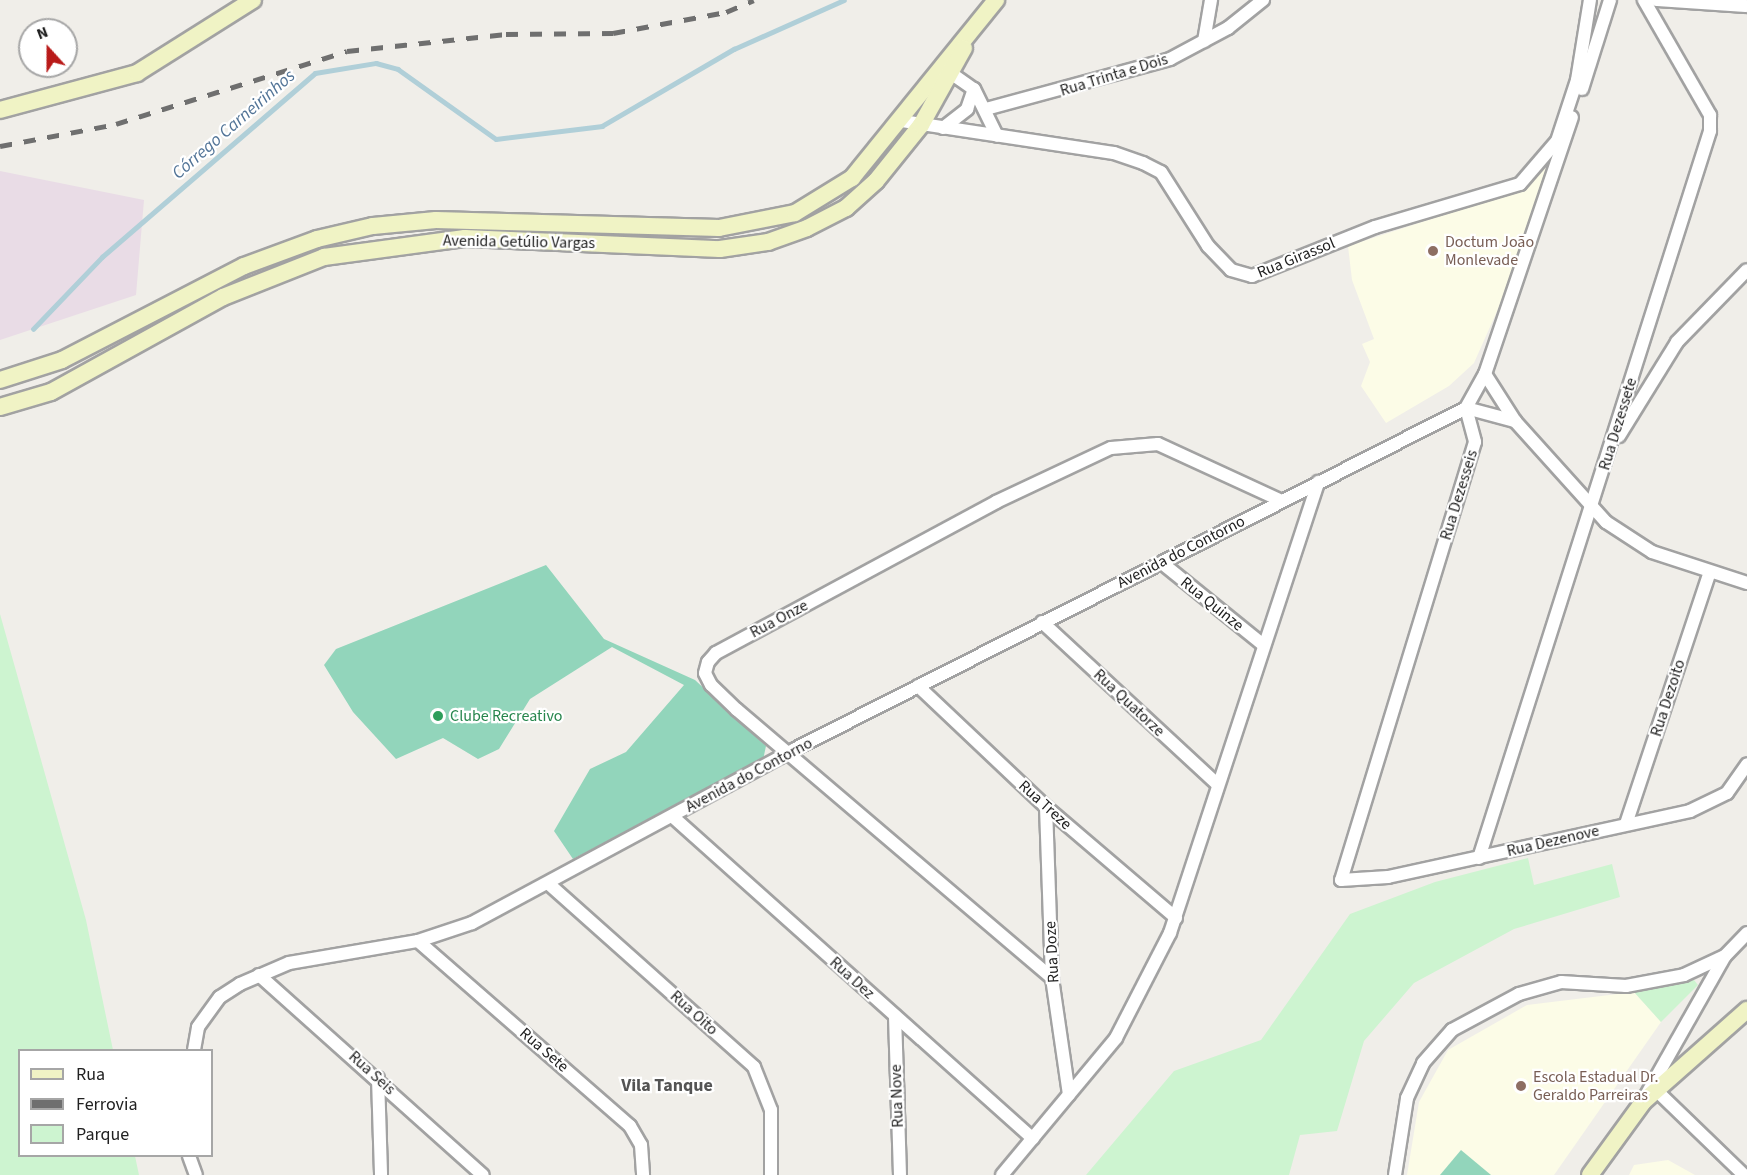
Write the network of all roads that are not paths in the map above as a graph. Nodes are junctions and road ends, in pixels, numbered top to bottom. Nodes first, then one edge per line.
1 (252, 0) edge
2 (996, 0) edge
3 (1211, 0) edge
4 (1263, 0) edge
5 (1590, 0) edge
6 (1644, 0) edge
7 (1656, 0) edge
8 (1609, 2) edge
9 (1747, 6) edge
10 (1204, 41) junction
11 (945, 69) junction
12 (1581, 81) junction
13 (974, 89) junction
14 (986, 109) junction
15 (0, 110) edge
16 (902, 121) junction
17 (921, 125) junction
18 (943, 128) junction
19 (997, 136) junction
20 (663, 228) junction
21 (662, 246) junction
22 (1747, 270) edge
23 (1485, 374) junction
24 (0, 380) edge
25 (0, 407) edge
26 (1466, 408) junction
27 (1515, 421) junction
28 (1608, 457) junction
29 (1318, 482) junction
30 (1282, 501) junction
31 (1592, 510) junction
32 (1162, 563) junction
33 (1710, 572) junction
34 (1747, 583) edge
35 (1042, 622) junction
36 (1262, 644) junction
37 (918, 686) junction
38 (786, 754) junction
39 (1747, 765) edge
40 (1217, 784) junction
41 (1046, 807) junction
42 (672, 816) junction
43 (1626, 824) junction
44 (1479, 858) junction
45 (1341, 880) joint
46 (550, 885) junction
47 (1176, 918) junction
48 (1747, 933) edge
49 (418, 940) junction
50 (1725, 956) junction
51 (259, 975) junction
52 (1052, 978) junction
53 (1747, 1011) edge
54 (895, 1016) junction
55 (194, 1049) edge
56 (378, 1078) junction
57 (1659, 1093) junction
58 (1069, 1095) junction
59 (1643, 1102) junction
60 (1033, 1139) junction
61 (190, 1157) edge
62 (196, 1175) edge
63 (381, 1175) edge
64 (483, 1175) edge
65 (643, 1175) edge
66 (771, 1175) edge
67 (900, 1175) edge
68 (1002, 1175) edge
69 (1395, 1175) edge
70 (1590, 1175) edge
71 (1744, 1175) edge

1 - 15 main road
2 - 11 main road, Avenida Getúlio Vargas
3 - 10 street
4 - 10 street, Rua Trinta e Dois
5 - 12 street
6 - 28 street, Rua Dezessete
7 - 9 street
8 - 12 street
10 - 14 street, Rua Trinta e Dois
11 - 13 street
11 - 16 main road, Avenida Getúlio Vargas
11 - 17 main road, Avenida Getúlio Vargas
12 - 19 street, Rua Girassol
12 - 23 street
13 - 14 street
13 - 18 street
14 - 19 street
16 - 17 street, Rua Girassol
16 - 20 main road, Avenida Getúlio Vargas
17 - 18 street, Rua Girassol
17 - 21 main road, Avenida Getúlio Vargas
18 - 19 street, Rua Girassol
20 - 21 main road
20 - 24 main road, Avenida Getúlio Vargas
21 - 25 main road, Avenida Getúlio Vargas
22 - 28 street
23 - 26 street
23 - 27 street
26 - 27 street
26 - 29 street, Avenida do Contorno
26 - 45 street, Rua Dezesseis
27 - 31 street
28 - 31 street, Rua Dezessete
29 - 30 street, Avenida do Contorno
29 - 36 street
30 - 32 street, Avenida do Contorno
30 - 38 street, Rua Onze
31 - 33 street
31 - 44 street, Rua Dezessete
32 - 35 street, Avenida do Contorno
32 - 36 street, Rua Quinze
33 - 34 street
33 - 43 street, Rua Dezoito
35 - 37 street, Avenida do Contorno
35 - 40 street, Rua Quatorze
36 - 40 street
37 - 38 street, Avenida do Contorno
37 - 41 street, Rua Treze
38 - 42 street, Avenida do Contorno
38 - 52 street, Rua Onze
39 - 43 street, Rua Dezenove
40 - 47 street
41 - 47 street, Rua Treze
41 - 52 street, Rua Doze
42 - 46 street, Avenida do Contorno
42 - 54 street, Rua Dez
43 - 44 street, Rua Dezenove
44 - 45 street, Rua Dezenove
46 - 49 street, Avenida do Contorno
46 - 66 street, Rua Oito
47 - 58 street
48 - 50 street
49 - 51 street, Avenida do Contorno
49 - 65 street, Rua Sete
50 - 59 street
50 - 69 street
51 - 55 street, Avenida do Contorno
51 - 56 street, Rua Seis
52 - 58 street, Rua Doze
53 - 57 main road
54 - 60 street, Rua Dez
54 - 67 street, Rua Nove
56 - 63 street
56 - 64 street, Rua Seis
57 - 59 main road
57 - 71 street
58 - 60 street
59 - 70 main road
60 - 68 street
61 - 62 street

